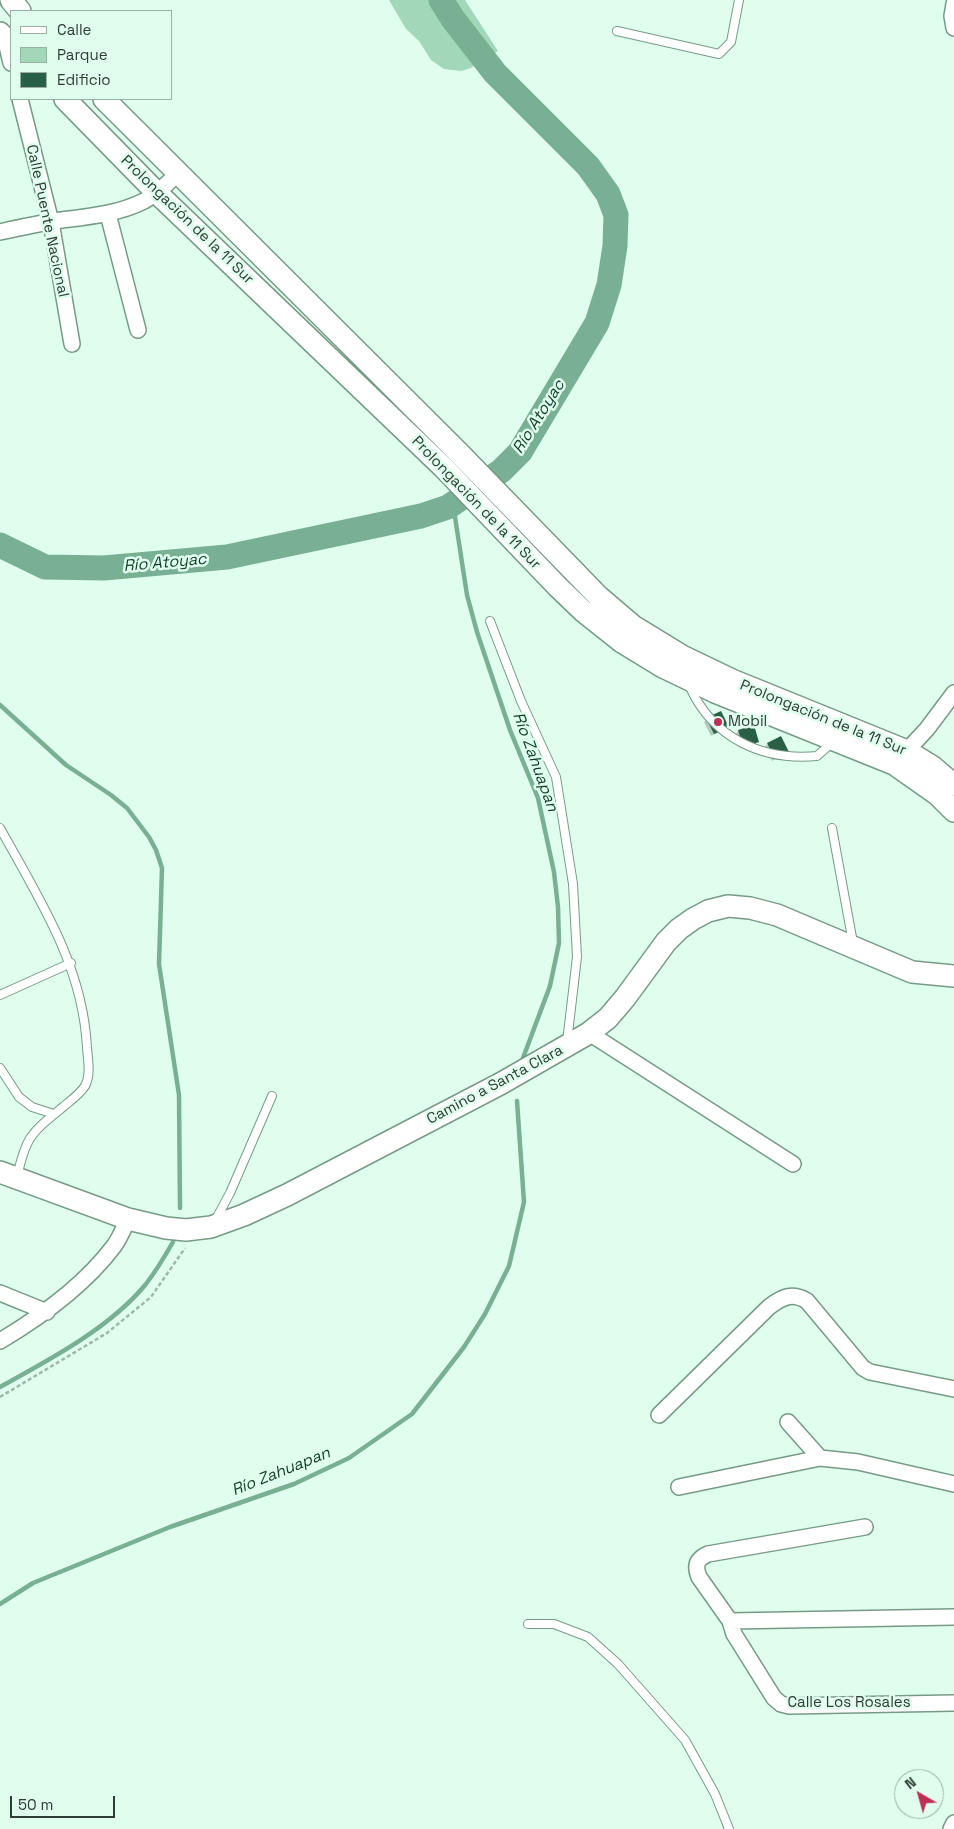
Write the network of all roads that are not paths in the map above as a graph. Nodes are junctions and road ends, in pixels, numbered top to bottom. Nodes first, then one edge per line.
1 (11, 0) edge
2 (739, 0) edge
3 (954, 4) edge
4 (19, 10) edge
5 (953, 27) edge
6 (616, 31) dead end
7 (5, 38) edge
8 (10, 59) edge
9 (20, 100) edge
10 (66, 100) edge
11 (105, 100) edge
12 (177, 174) junction
13 (157, 193) junction
14 (108, 214) junction
15 (50, 222) junction
16 (0, 232) edge
17 (138, 330) dead end
18 (72, 344) dead end
19 (490, 621) dead end
20 (628, 634) junction
21 (686, 678) junction
22 (954, 693) edge
23 (840, 734) junction
24 (900, 758) junction
25 (954, 785) edge
26 (954, 811) edge
27 (0, 828) edge
28 (832, 828) dead end
29 (854, 947) junction
30 (70, 963) junction
31 (954, 976) edge
32 (0, 995) edge
33 (589, 1033) junction
34 (567, 1046) junction
35 (0, 1068) edge
36 (272, 1096) dead end
37 (54, 1114) junction
38 (794, 1164) dead end
39 (8, 1176) edge
40 (128, 1219) junction
41 (203, 1228) junction
42 (0, 1293) edge
43 (47, 1312) junction
44 (0, 1341) edge
45 (954, 1389) edge
46 (659, 1416) dead end
47 (788, 1422) dead end
48 (820, 1458) junction
49 (954, 1484) edge
50 (679, 1487) dead end
51 (865, 1527) dead end
52 (954, 1617) edge
53 (730, 1621) junction
54 (528, 1624) dead end
55 (954, 1703) edge
56 (954, 1823) edge
57 (728, 1829) edge
58 (951, 1829) edge

1 - 4 main road
2 - 6 lane
3 - 5 street
7 - 8 street
9 - 15 street, Calle Puente Nacional
10 - 13 main road, Prolongación de la 11 Sur
11 - 12 main road, Prolongación de la 11 Sur
12 - 13 street
12 - 20 main road, Prolongación de la 11 Sur
13 - 14 street
13 - 20 main road, Prolongación de la 11 Sur
14 - 15 street
14 - 17 street
15 - 16 street
15 - 18 street, Calle Puente Nacional
19 - 34 lane
20 - 21 main road, Prolongación de la 11 Sur
20 - 23 main road, Prolongación de la 11 Sur
21 - 23 main road, Prolongación de la 11 Sur
21 - 23 lane
22 - 24 street
23 - 24 main road, Prolongación de la 11 Sur
24 - 25 main road, Prolongación de la 11 Sur
24 - 26 main road, Prolongación de la 11 Sur
27 - 30 lane
28 - 29 lane
29 - 31 main road, Camino a Santa Clara
29 - 33 main road, Camino a Santa Clara
30 - 32 lane
30 - 37 lane
33 - 34 main road, Camino a Santa Clara
33 - 38 street
34 - 41 main road, Camino a Santa Clara
35 - 37 lane
36 - 41 lane
37 - 39 lane
39 - 40 main road, Camino a Santa Clara
40 - 41 main road, Camino a Santa Clara
40 - 43 street
42 - 43 street
43 - 44 street
45 - 46 street
47 - 48 street
48 - 49 street
48 - 50 street
51 - 53 street
52 - 53 street
53 - 55 street, Calle Los Rosales
54 - 57 lane
56 - 58 street

